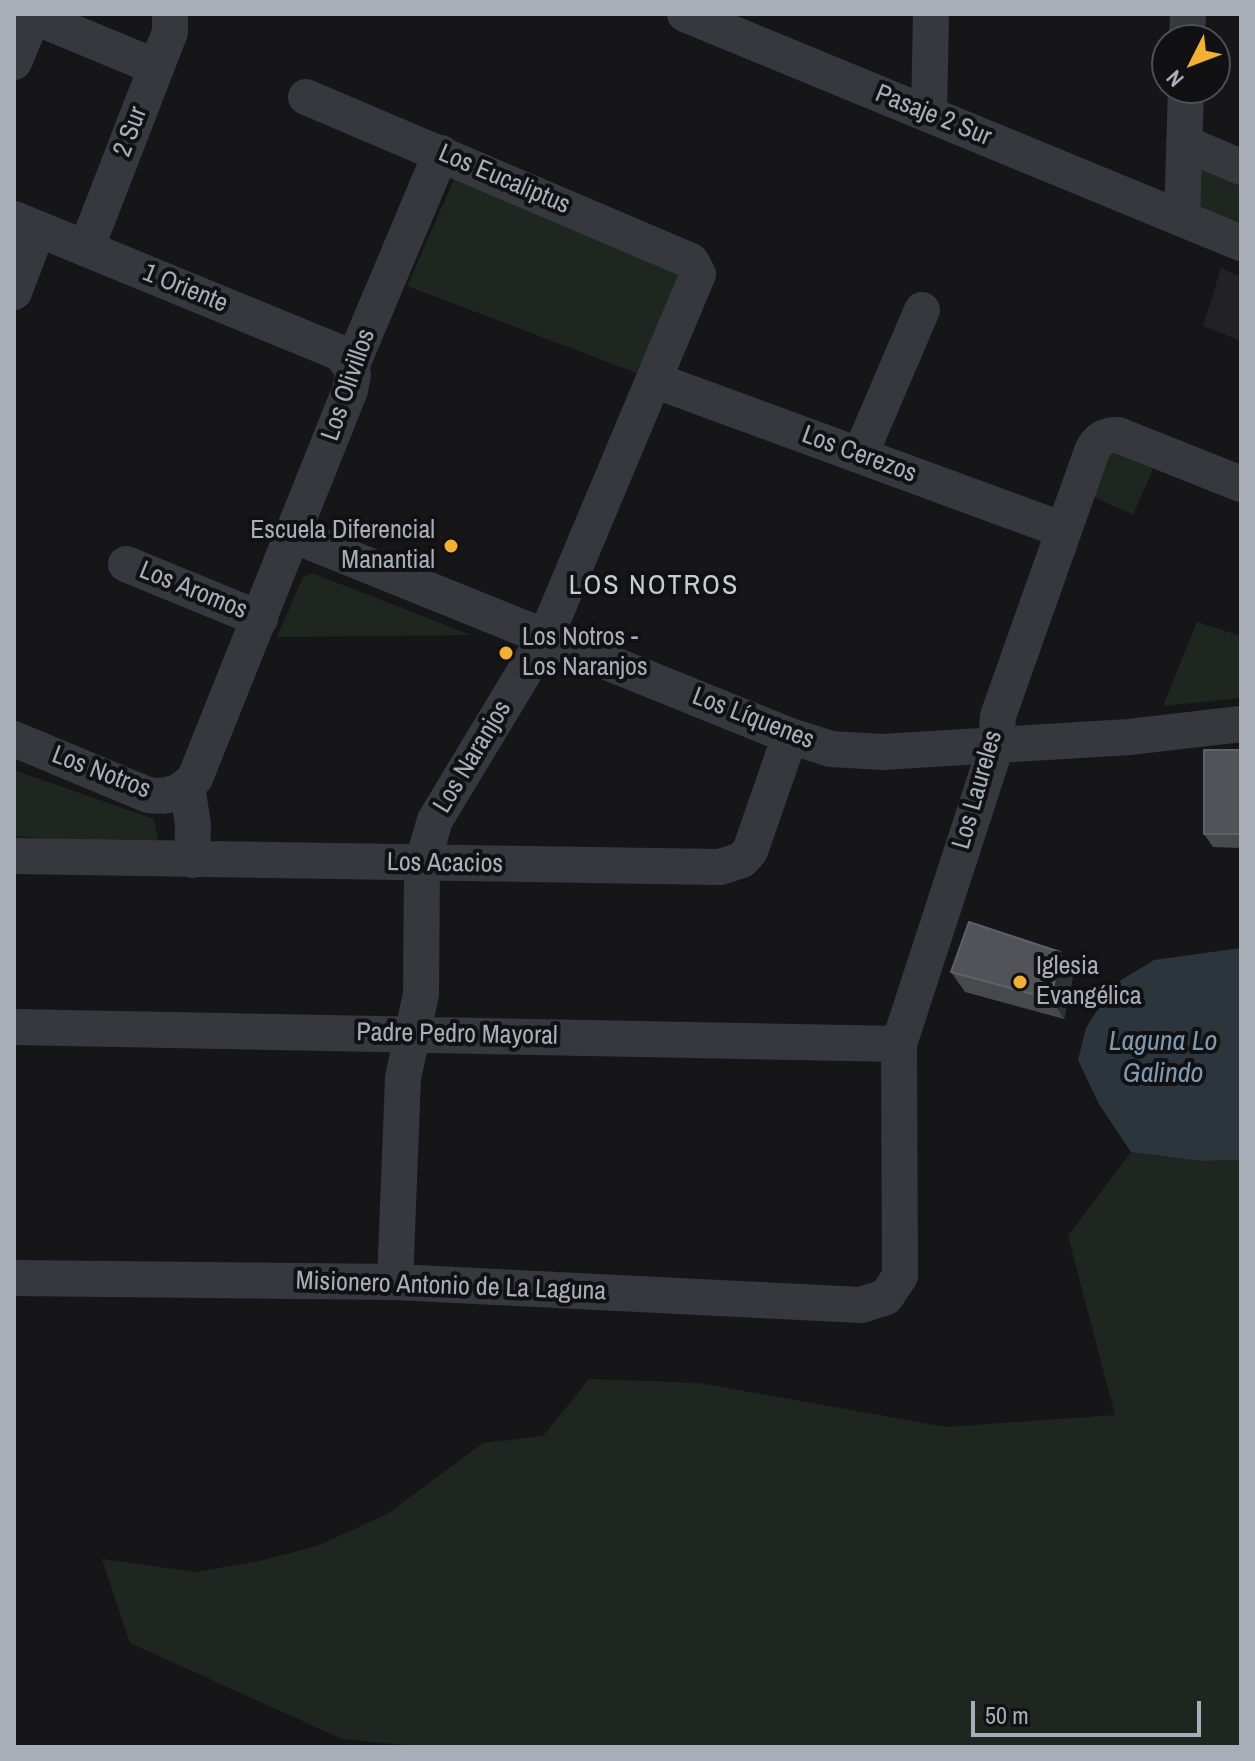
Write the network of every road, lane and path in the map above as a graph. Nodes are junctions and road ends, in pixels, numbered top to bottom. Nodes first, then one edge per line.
1 (170, 14) edge
2 (931, 14) edge
3 (34, 15) edge
4 (698, 17) edge
5 (14, 62) edge
6 (156, 67) junction
7 (306, 97) dead end
8 (1185, 104) edge
9 (929, 115) junction
10 (1184, 143) junction
11 (441, 153) junction
12 (1241, 167) edge
13 (1182, 218) junction
14 (26, 224) edge
15 (1241, 243) edge
16 (86, 249) junction
17 (698, 269) joint
18 (14, 292) edge
19 (922, 310) dead end
20 (351, 367) junction
21 (654, 380) junction
22 (860, 455) junction
23 (1241, 484) edge
24 (1063, 530) junction
25 (293, 535) junction
26 (126, 564) dead end
27 (260, 619) junction
28 (546, 636) junction
29 (1241, 724) edge
30 (790, 736) junction
31 (14, 739) edge
32 (996, 746) junction
33 (187, 786) junction
34 (14, 856) edge
35 (192, 860) junction
36 (422, 864) junction
37 (14, 1027) edge
38 (413, 1034) junction
39 (899, 1044) junction
40 (14, 1278) edge
41 (395, 1282) junction
42 (886, 1297) joint

1 - 6 street, 2 Sur
2 - 9 street
3 - 5 street
3 - 6 street
4 - 9 street, Pasaje 2 Sur
6 - 16 street, 2 Sur
7 - 11 street, Los Eucaliptus
8 - 10 street
9 - 13 street, Pasaje 2 Sur
10 - 12 street
10 - 13 street
11 - 17 street, Los Eucaliptus
11 - 20 street, Los Olivillos
13 - 15 street, Pasaje 2 Sur
14 - 16 street, 1 Oriente
14 - 18 street
16 - 20 street, 1 Oriente
17 - 21 street, Los Naranjos
19 - 22 street
20 - 25 street, Los Olivillos
21 - 22 street, Los Cerezos
21 - 28 street, Los Naranjos
22 - 24 street, Los Cerezos
23 - 24 street, Los Laureles
24 - 32 street, Los Laureles
25 - 27 street, Los Olivillos
25 - 28 street, Los Líquenes
26 - 27 street, Los Aromos
27 - 33 street, Los Notros
28 - 30 street, Los Líquenes
28 - 36 street, Los Naranjos
29 - 32 street, Los Líquenes
30 - 32 street, Los Líquenes
30 - 36 street, Los Acacios
31 - 33 street, Los Notros
32 - 39 street, Los Laureles
33 - 35 street, Los Notros
34 - 35 street, Los Acacios
35 - 36 street, Los Acacios
36 - 38 street, Los Naranjos
37 - 38 street, Padre Pedro Mayoral
38 - 39 street, Padre Pedro Mayoral
38 - 41 street, Los Naranjos
39 - 42 street, Los Laureles
40 - 41 street, Misionero Antonio de La Laguna
41 - 42 street, Misionero Antonio de La Laguna

